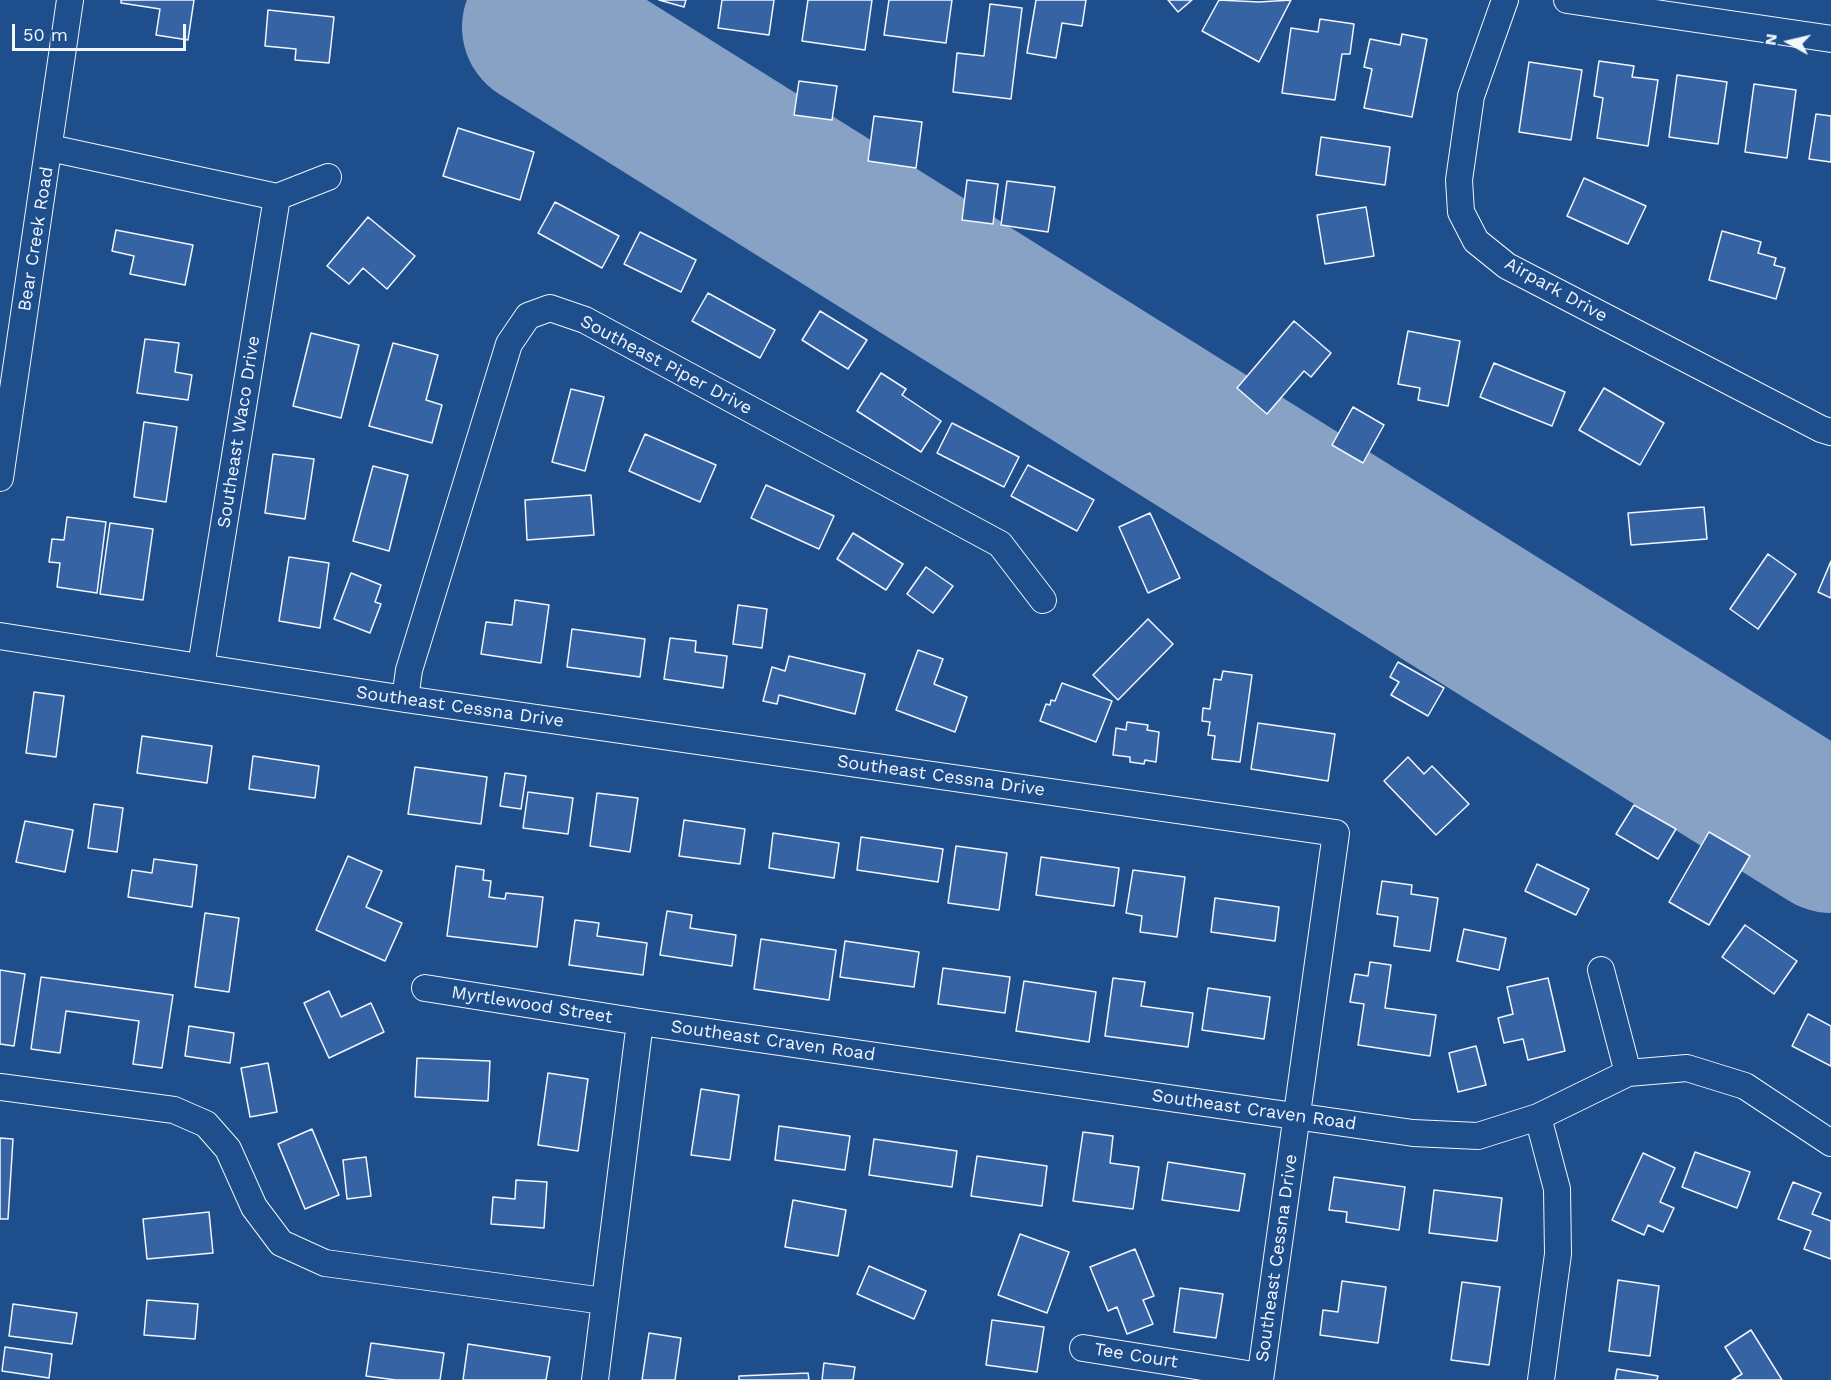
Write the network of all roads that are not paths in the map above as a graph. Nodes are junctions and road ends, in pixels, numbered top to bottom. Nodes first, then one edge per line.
1 (70, 0) edge
2 (1505, 0) edge
3 (1567, 0) edge
4 (1831, 39) edge
5 (50, 148) junction
6 (328, 177) dead end
7 (277, 197) junction
8 (1831, 432) edge
9 (0, 478) edge
10 (1043, 600) dead end
11 (0, 636) edge
12 (201, 666) junction
13 (405, 699) junction
14 (1600, 970) dead end
15 (425, 988) dead end
16 (640, 1022) junction
17 (1628, 1073) junction
18 (0, 1087) edge
19 (1297, 1117) junction
20 (1538, 1117) junction
21 (1831, 1143) edge
22 (604, 1301) junction
23 (1083, 1348) dead end
24 (1260, 1378) edge
25 (595, 1380) edge
26 (1540, 1380) edge

1 - 5 street, Bear Creek Road
2 - 8 street, Airpark Drive
3 - 4 street
5 - 7 street
5 - 9 street, Bear Creek Road
6 - 7 street
7 - 12 street, Southeast Waco Drive
10 - 13 street, Southeast Piper Drive
11 - 12 street, Southeast Cessna Drive
12 - 13 street, Southeast Cessna Drive
13 - 19 street, Southeast Cessna Drive
14 - 17 street
15 - 16 street, Myrtlewood Street
16 - 19 street, Southeast Craven Road
16 - 22 street
17 - 20 street, Southeast Craven Road
17 - 21 street, Southeast Craven Road
18 - 22 street
19 - 20 street, Southeast Craven Road
19 - 24 street, Southeast Cessna Drive
20 - 26 street
22 - 25 street
23 - 24 street, Tee Court

